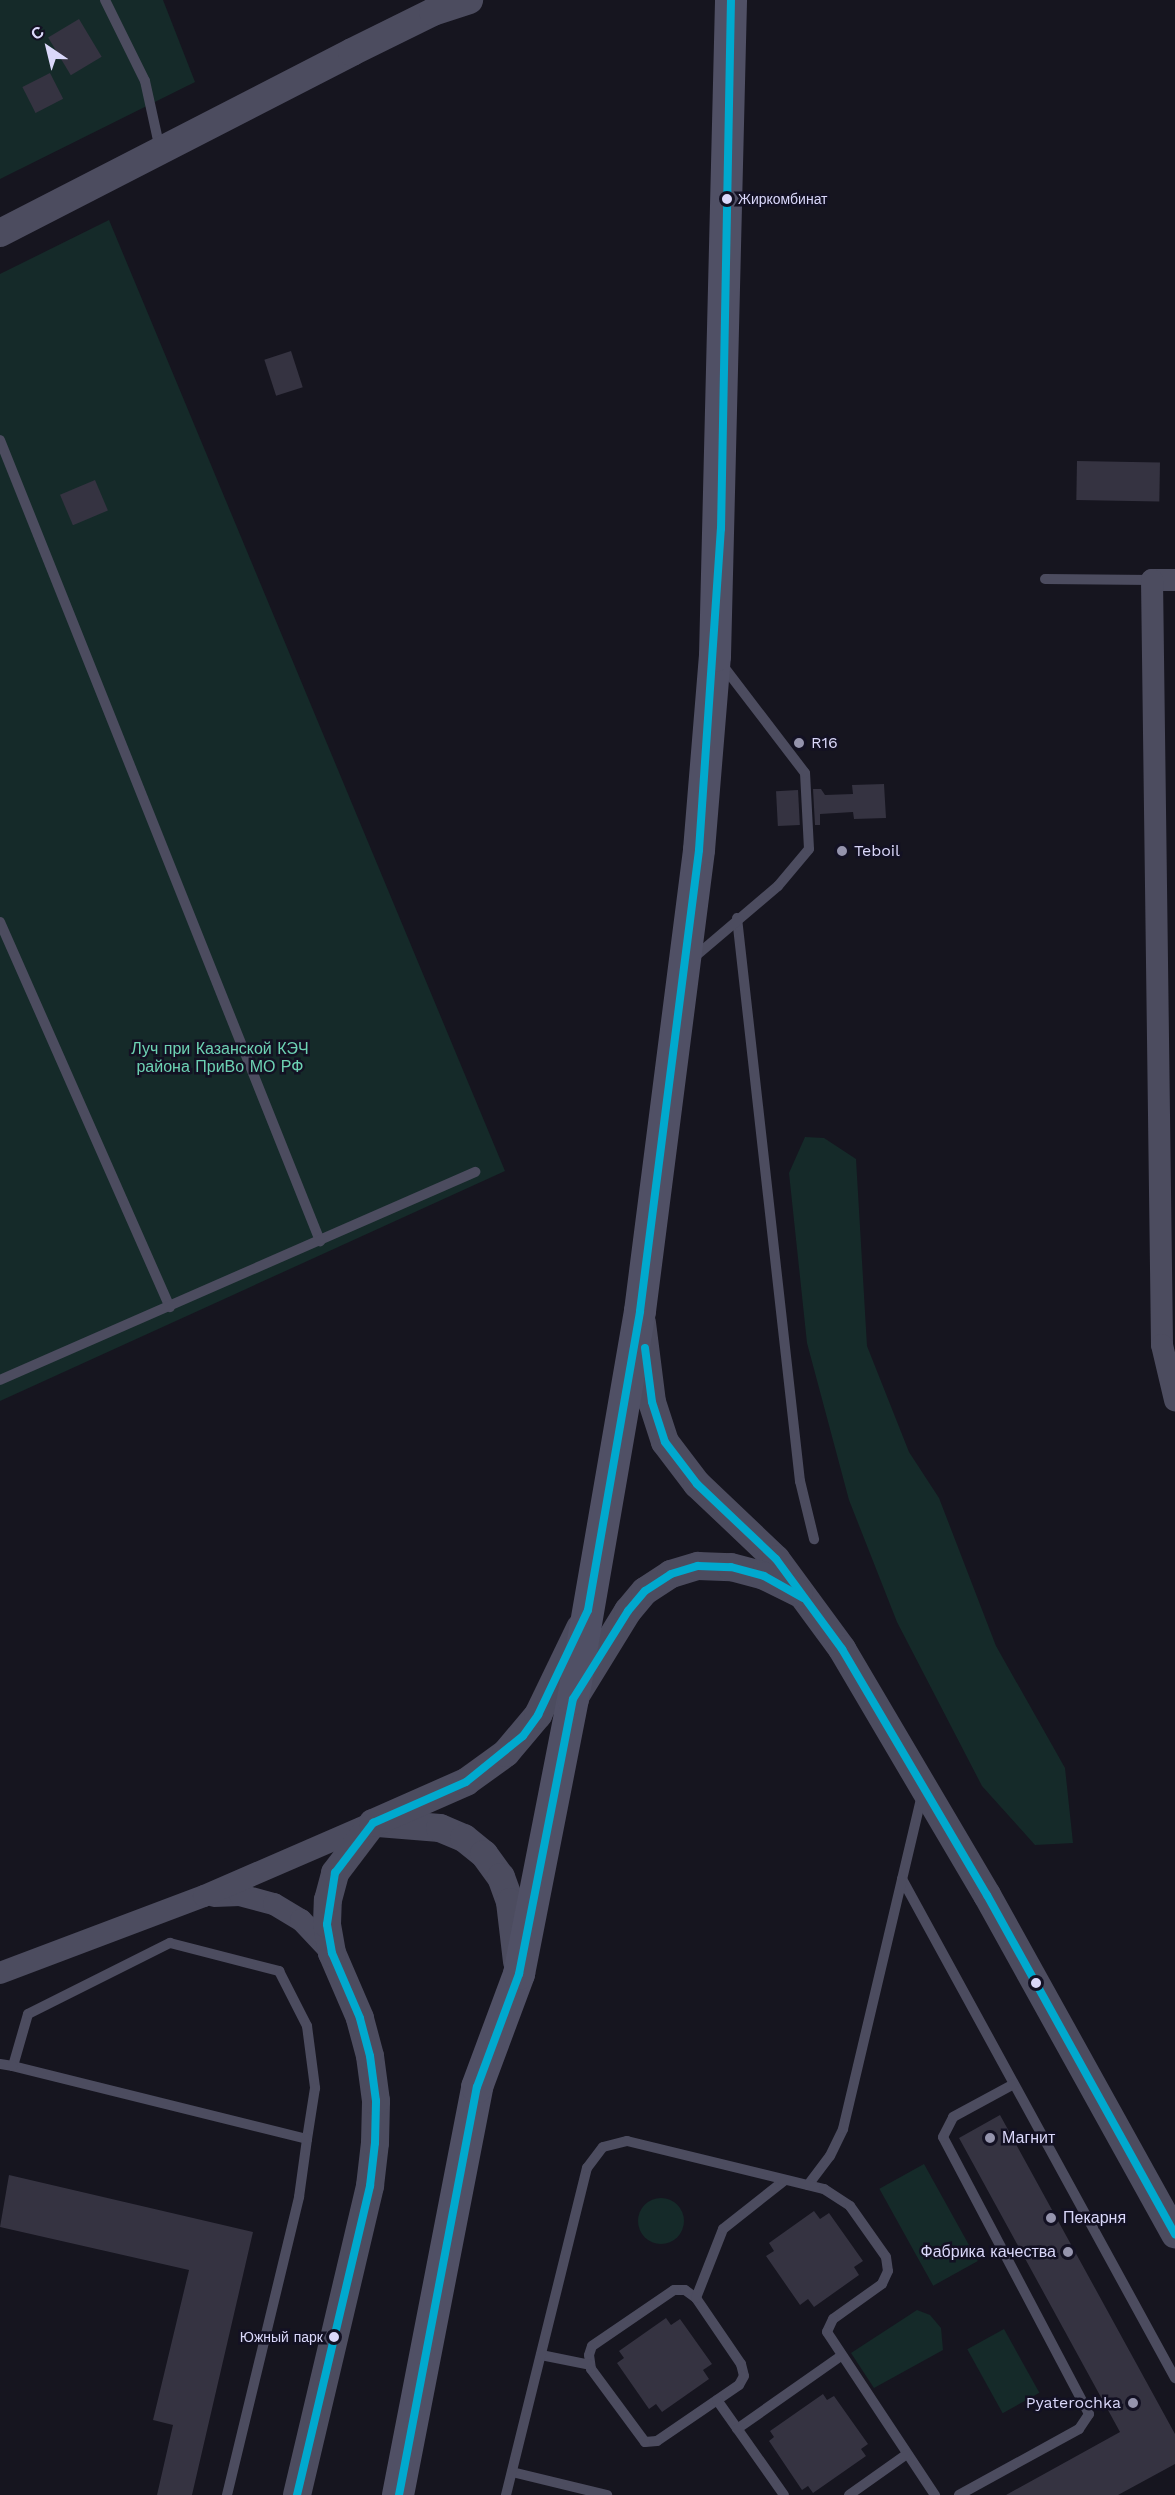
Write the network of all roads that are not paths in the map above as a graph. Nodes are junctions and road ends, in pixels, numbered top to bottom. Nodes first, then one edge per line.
1 (105, 0) edge
2 (470, 0) edge
3 (731, 0) edge
4 (161, 153) junction
5 (0, 234) edge
6 (0, 440) edge
7 (1045, 579) dead end
8 (1152, 580) junction
9 (1175, 580) edge
10 (715, 656) junction
11 (737, 918) junction
12 (0, 922) edge
13 (684, 967) junction
14 (476, 1172) dead end
15 (320, 1241) junction
16 (170, 1307) junction
17 (640, 1311) junction
18 (0, 1380) edge
19 (1175, 1400) edge
20 (814, 1539) dead end
21 (801, 1595) junction
22 (588, 1610) junction
23 (573, 1699) junction
24 (923, 1789) junction
25 (373, 1823) junction
26 (902, 1879) junction
27 (204, 1896) junction
28 (332, 1953) junction
29 (0, 1973) edge
30 (519, 1974) junction
31 (0, 2064) edge
32 (14, 2066) junction
33 (1014, 2084) junction
34 (307, 2139) junction
35 (785, 2180) junction
36 (808, 2186) junction
37 (1175, 2234) edge
38 (696, 2298) junction
39 (541, 2355) junction
40 (841, 2356) junction
41 (590, 2365) junction
42 (1175, 2378) edge
43 (717, 2400) junction
44 (737, 2429) junction
45 (907, 2454) junction
46 (512, 2472) junction
47 (399, 2493) edge
48 (227, 2495) edge
49 (297, 2495) edge
50 (507, 2495) edge
51 (607, 2495) edge
52 (784, 2495) edge
53 (849, 2495) edge
54 (934, 2495) edge
55 (959, 2495) edge

1 - 4 lane
2 - 4 street
3 - 10 main road
4 - 5 street
6 - 15 lane
7 - 8 lane
8 - 9 street
8 - 19 street
10 - 11 lane
10 - 13 main road
11 - 13 lane
11 - 20 lane
12 - 16 lane
13 - 17 main road
14 - 15 lane
15 - 16 lane
16 - 18 lane
17 - 21 street
17 - 22 main road
21 - 23 street
21 - 24 street
22 - 23 main road
22 - 25 street
23 - 30 main road
24 - 26 lane
24 - 37 street
25 - 27 street
25 - 28 street
25 - 30 street
26 - 33 lane
26 - 36 lane
27 - 28 street
27 - 29 street
28 - 49 street
30 - 47 main road
31 - 32 lane
32 - 34 lane
32 - 34 lane
33 - 42 lane
33 - 55 lane
34 - 48 lane
35 - 36 lane
35 - 38 lane
35 - 39 lane
36 - 40 lane
38 - 41 lane
38 - 43 lane
39 - 41 lane
39 - 46 lane
40 - 44 lane
40 - 45 lane
41 - 43 lane
43 - 44 lane
44 - 52 lane
45 - 53 lane
45 - 54 lane
46 - 50 lane
46 - 51 lane

